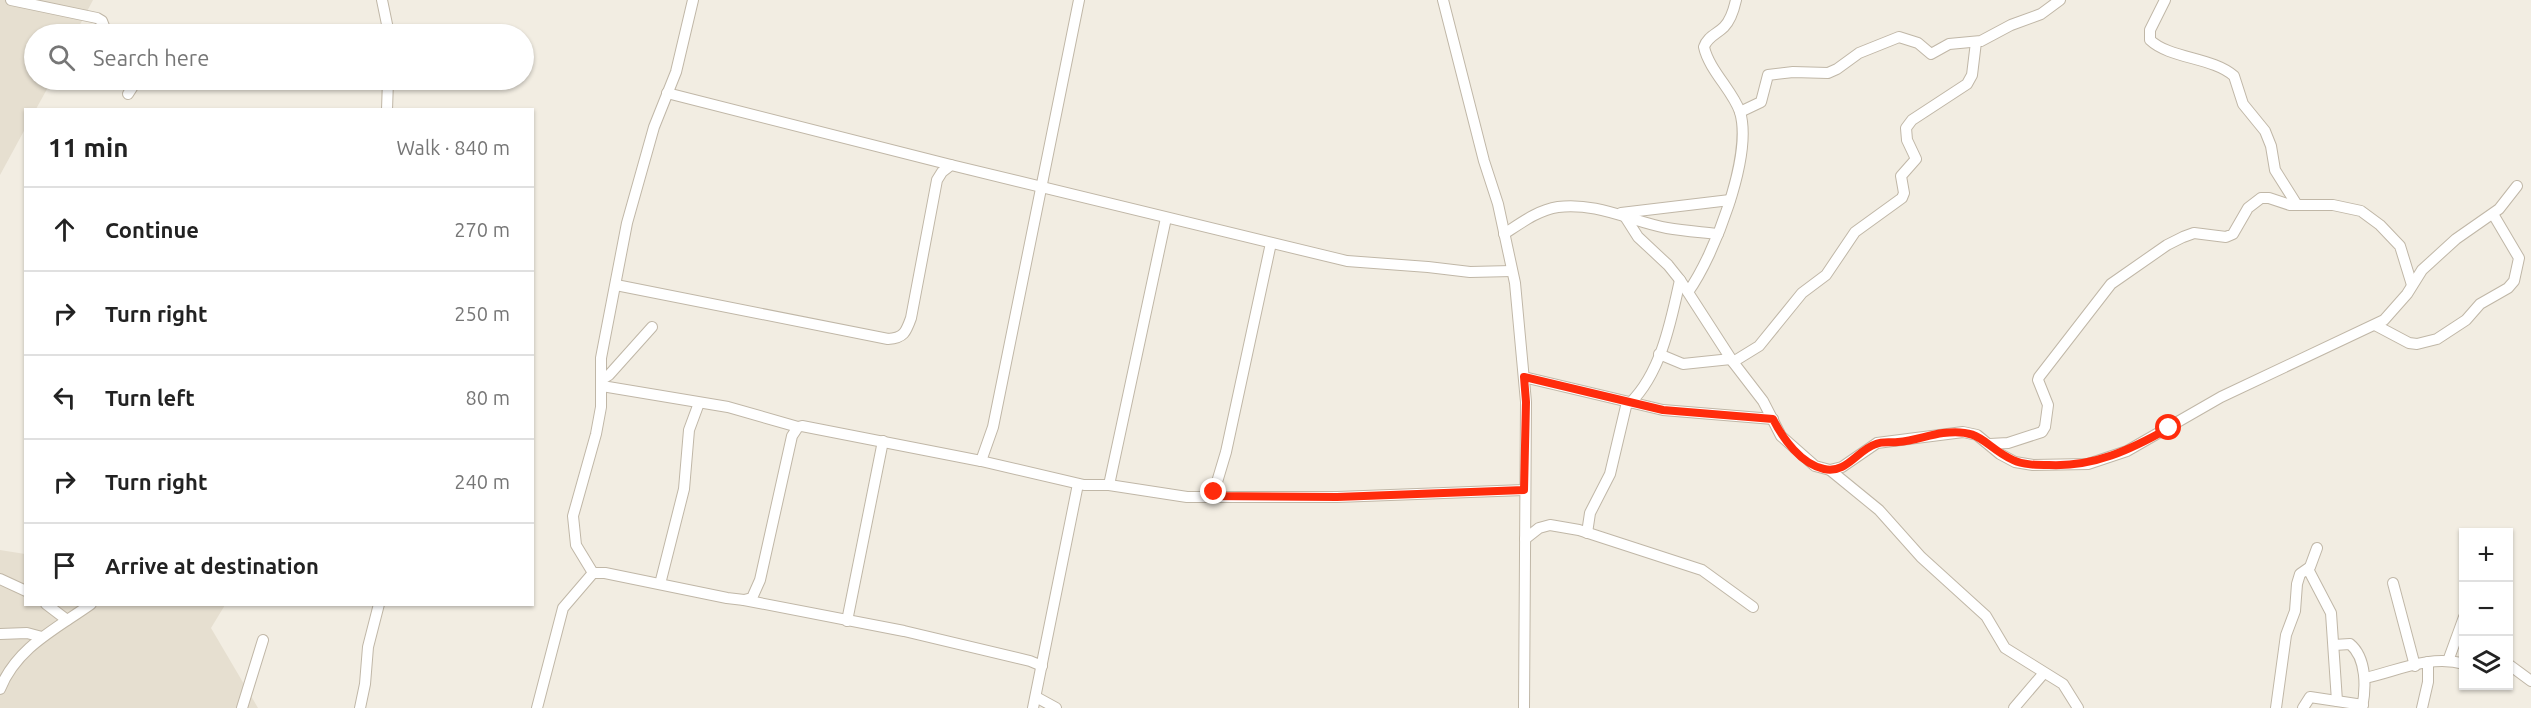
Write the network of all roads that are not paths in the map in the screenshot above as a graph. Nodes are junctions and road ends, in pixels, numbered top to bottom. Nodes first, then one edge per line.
1 (11, 0) edge
2 (382, 0) edge
3 (693, 0) edge
4 (1079, 0) edge
5 (1443, 0) edge
6 (1736, 0) edge
7 (2060, 0) edge
8 (2165, 0) edge
9 (103, 24) edge
10 (388, 24) edge
11 (1976, 42) junction
12 (131, 90) edge
13 (388, 90) edge
14 (667, 93) junction
15 (128, 94) dead end
16 (387, 108) edge
17 (1740, 112) junction
18 (951, 165) junction
19 (2517, 186) dead end
20 (1042, 188) junction
21 (1730, 200) junction
22 (2297, 205) junction
23 (1621, 214) junction
24 (2493, 214) junction
25 (1166, 218) junction
26 (1504, 234) junction
27 (1718, 234) junction
28 (1271, 243) junction
29 (1512, 270) junction
30 (1680, 280) junction
31 (616, 285) junction
32 (2412, 285) junction
33 (1688, 292) junction
34 (2375, 326) junction
35 (652, 327) dead end
36 (1659, 354) junction
37 (1732, 360) junction
38 (1524, 377) junction
39 (602, 383) junction
40 (699, 403) junction
41 (1629, 403) junction
42 (1773, 419) junction
43 (798, 427) junction
44 (884, 441) junction
45 (1990, 444) junction
46 (981, 461) junction
47 (1830, 470) junction
48 (1078, 484) junction
49 (1109, 485) junction
50 (1524, 490) junction
51 (1207, 496) junction
52 (1587, 533) junction
53 (1525, 539) junction
54 (2317, 548) dead end
55 (2308, 568) junction
56 (593, 573) junction
57 (0, 579) edge
58 (2393, 583) dead end
59 (660, 584) junction
60 (24, 590) edge
61 (744, 600) junction
62 (49, 606) edge
63 (88, 606) edge
64 (378, 606) edge
65 (1753, 607) dead end
66 (67, 620) junction
67 (847, 621) junction
68 (2459, 629) edge
69 (0, 634) edge
70 (42, 637) junction
71 (263, 639) dead end
72 (2334, 645) junction
73 (2448, 661) junction
74 (2428, 662) junction
75 (2459, 663) edge
76 (1041, 666) junction
77 (2415, 666) junction
78 (2513, 668) edge
79 (2043, 674) junction
80 (2365, 678) junction
81 (2531, 681) edge
82 (0, 688) edge
83 (2337, 700) junction
84 (1035, 703) edge
85 (2362, 707) edge
86 (242, 708) edge
87 (360, 708) edge
88 (537, 708) edge
89 (1056, 708) edge
90 (1524, 708) edge
91 (2014, 708) edge
92 (2078, 708) edge
93 (2276, 708) edge
94 (2303, 708) edge
95 (2422, 708) edge

1 - 9 street
2 - 10 street
3 - 14 street
4 - 20 street
5 - 26 street
6 - 17 street
7 - 11 street
8 - 22 street
11 - 17 street
11 - 37 street
12 - 15 street
13 - 16 street
14 - 18 street
14 - 31 street
17 - 21 street
18 - 20 street
18 - 31 street
19 - 24 street
20 - 25 street
20 - 46 street
21 - 23 street
21 - 27 street
22 - 32 street
22 - 45 street
23 - 26 street
23 - 27 street
23 - 30 street
24 - 32 street
24 - 34 street
25 - 28 street
25 - 49 street
26 - 29 street
27 - 33 street
28 - 29 street
28 - 51 street
29 - 38 street
30 - 33 street
30 - 36 street
31 - 39 street
32 - 34 street
33 - 37 street
34 - 45 street
35 - 39 street
36 - 37 street
36 - 41 street
37 - 42 street
38 - 41 street
38 - 50 street
39 - 40 street
39 - 56 street
40 - 43 street
40 - 59 street
41 - 42 street
41 - 52 street
42 - 47 street
43 - 44 street
43 - 61 street
44 - 46 street
44 - 67 street
45 - 47 street
46 - 48 street
47 - 79 street
48 - 49 street
48 - 76 street
49 - 51 street
50 - 51 street
50 - 53 street
52 - 53 street
52 - 65 street
53 - 90 street
54 - 55 street
55 - 72 street
55 - 93 street
56 - 59 street
56 - 88 street
57 - 60 street
58 - 77 street
59 - 61 street
61 - 67 street
62 - 66 street
63 - 66 street
64 - 87 street
66 - 70 street
67 - 76 street
68 - 73 street
69 - 70 street
70 - 82 street
71 - 86 street
72 - 80 street
72 - 83 street
73 - 74 street
73 - 75 street
74 - 77 street
74 - 95 street
76 - 84 street
77 - 80 street
78 - 81 street
79 - 91 street
79 - 92 street
80 - 85 street
83 - 85 street
83 - 94 street
84 - 89 street

